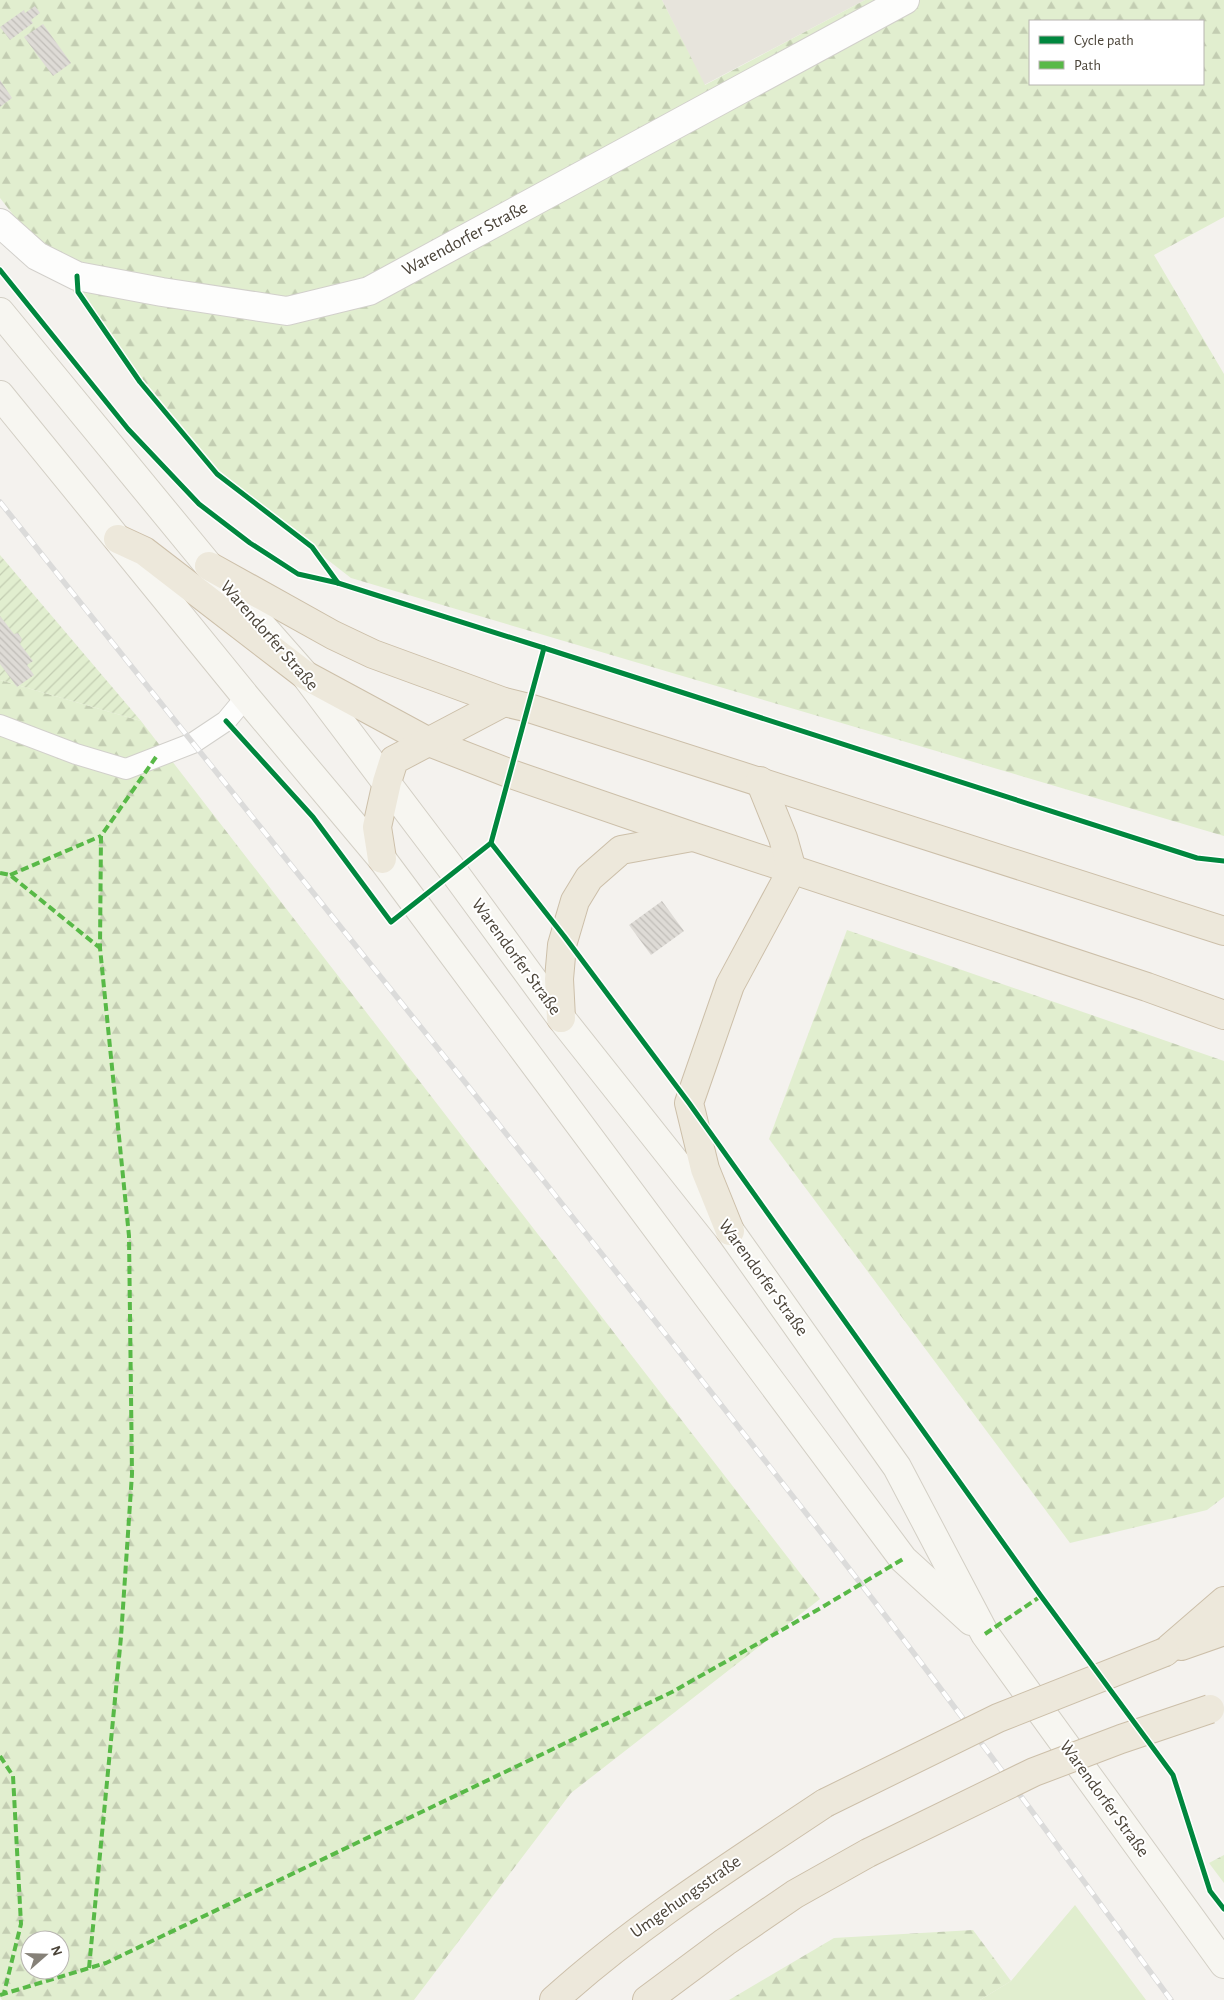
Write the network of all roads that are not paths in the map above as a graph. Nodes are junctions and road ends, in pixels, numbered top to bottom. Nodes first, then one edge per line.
1 (905, 0) edge
2 (0, 223) edge
3 (0, 312) edge
4 (0, 395) edge
5 (118, 539) junction
6 (209, 566) junction
7 (305, 675) junction
8 (246, 697) junction
9 (504, 702) junction
10 (0, 725) edge
11 (428, 742) junction
12 (760, 781) junction
13 (386, 782) junction
14 (694, 837) junction
15 (382, 859) junction
16 (792, 870) junction
17 (1224, 931) edge
18 (1224, 1015) edge
19 (561, 1018) junction
20 (730, 1231) junction
21 (1224, 1601) edge
22 (1224, 1631) edge
23 (985, 1634) junction
24 (1224, 1649) edge
25 (1165, 1652) junction
26 (1217, 1708) edge
27 (1224, 1964) edge
28 (554, 2000) edge
29 (647, 2000) edge

1 - 2 street, Warendorfer Straße
3 - 6 main road, Warendorfer Straße
4 - 5 main road, Warendorfer Straße
5 - 7 highway
5 - 8 main road, Warendorfer Straße
6 - 7 main road, Warendorfer Straße
6 - 9 highway
7 - 11 highway
7 - 13 main road, Warendorfer Straße
8 - 10 lane
8 - 15 main road, Warendorfer Straße
9 - 11 highway
9 - 12 highway
11 - 13 highway
11 - 14 highway
12 - 16 highway
12 - 17 highway
13 - 15 highway
13 - 19 main road, Warendorfer Straße
14 - 16 highway
14 - 19 highway
15 - 23 main road, Warendorfer Straße
16 - 18 highway
16 - 20 highway
19 - 20 main road, Warendorfer Straße
20 - 23 main road, Warendorfer Straße
21 - 25 highway
22 - 25 highway, Umgehungsstraße
23 - 27 main road, Warendorfer Straße
24 - 25 highway
25 - 28 highway, Umgehungsstraße, bridge
26 - 29 highway, bridge

